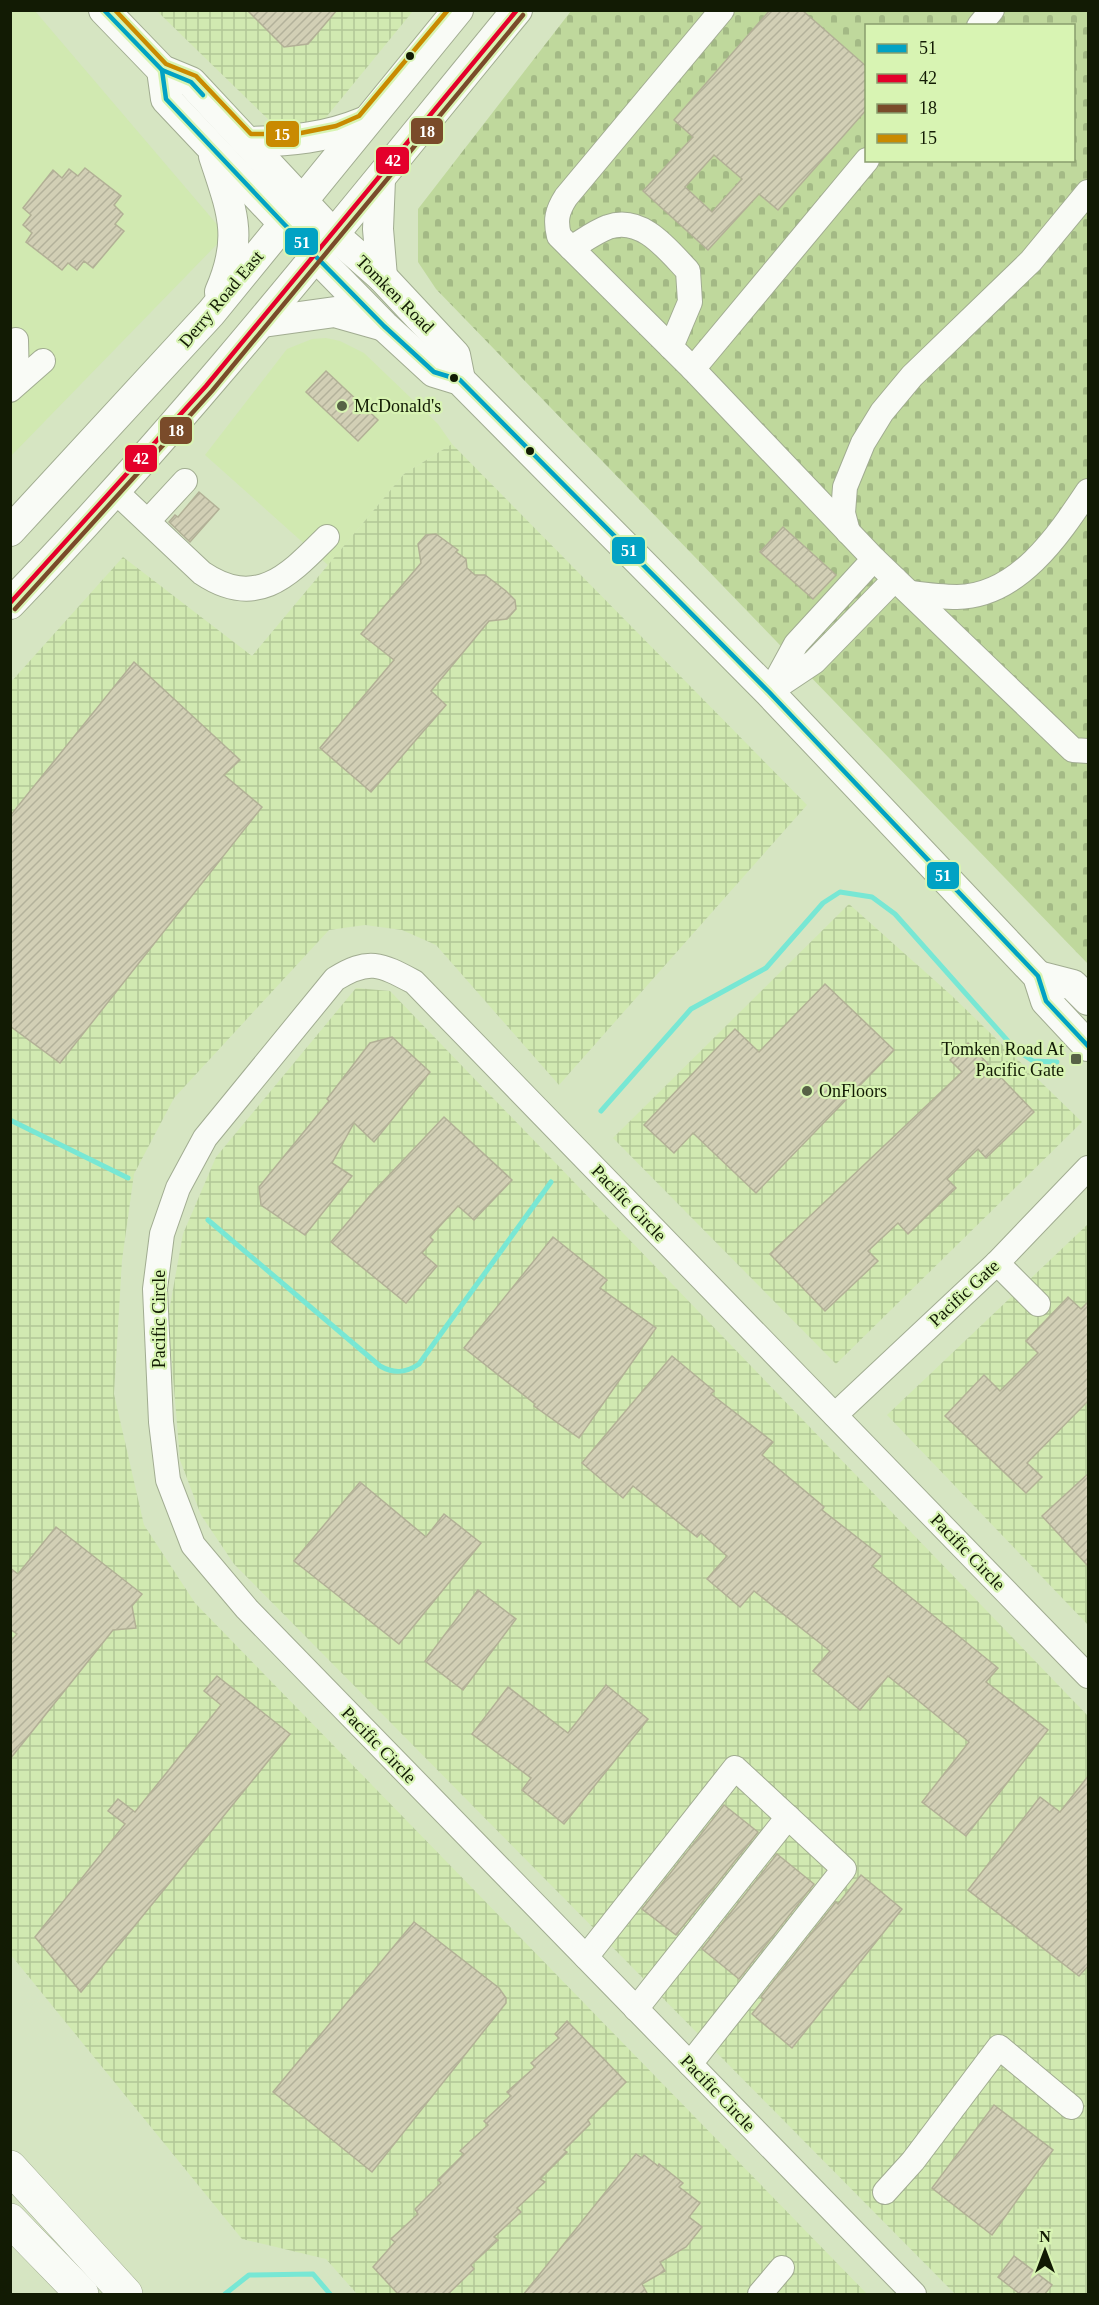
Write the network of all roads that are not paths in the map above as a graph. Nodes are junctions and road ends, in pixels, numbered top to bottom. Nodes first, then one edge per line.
1 (104, 10) edge
2 (458, 10) edge
3 (517, 10) edge
4 (722, 10) edge
5 (992, 10) edge
6 (981, 24) edge
7 (162, 70) junction
8 (364, 122) junction
9 (248, 142) junction
10 (211, 148) junction
11 (865, 162) edge
12 (380, 179) junction
13 (1089, 192) edge
14 (303, 201) junction
15 (284, 224) junction
16 (324, 245) junction
17 (571, 248) junction
18 (382, 277) junction
19 (211, 313) junction
20 (262, 322) junction
21 (384, 326) junction
22 (16, 340) dead end
23 (671, 348) junction
24 (43, 361) dead end
25 (693, 369) junction
26 (460, 380) junction
27 (14, 386) edge
28 (185, 481) dead end
29 (115, 491) junction
30 (1089, 491) edge
31 (148, 521) junction
32 (10, 531) edge
33 (848, 532) junction
34 (327, 537) dead end
35 (874, 559) junction
36 (903, 586) junction
37 (10, 603) edge
38 (769, 692) junction
39 (1089, 751) edge
40 (1038, 976) junction
41 (1089, 1000) edge
42 (1089, 1046) edge
43 (1089, 1168) edge
44 (997, 1263) junction
45 (1038, 1304) dead end
46 (835, 1415) junction
47 (1089, 1676) edge
48 (788, 1817) junction
49 (585, 1957) junction
50 (636, 2009) junction
51 (690, 2064) junction
52 (1071, 2107) dead end
53 (10, 2167) edge
54 (885, 2192) dead end
55 (10, 2220) edge
56 (782, 2268) dead end
57 (82, 2295) edge
58 (126, 2295) edge
59 (760, 2295) edge
60 (914, 2295) edge

1 - 7 main road, Tomken Road
2 - 8 main road, Derry Road East
3 - 12 main road
4 - 17 street
5 - 6 street
7 - 9 main road, Tomken Road
7 - 10 main road, Tomken Road
8 - 9 main road
8 - 14 main road, Derry Road East
9 - 14 main road, Tomken Road
10 - 15 main road, Tomken Road
10 - 19 main road
11 - 25 street
12 - 16 main road
12 - 18 main road
13 - 33 street
14 - 15 main road, Derry Road East
14 - 16 main road, Tomken Road
15 - 16 main road, Tomken Road
15 - 19 main road, Derry Road East
16 - 18 main road, Tomken Road
16 - 20 main road
16 - 21 main road, Tomken Road
17 - 23 street
17 - 23 street
18 - 26 main road, Tomken Road
19 - 32 main road, Derry Road East
20 - 21 main road
20 - 29 main road
21 - 26 main road, Tomken Road
22 - 27 street
23 - 25 street
24 - 27 street
25 - 33 street
26 - 38 main road, Tomken Road
28 - 31 street
29 - 31 street
29 - 37 main road
30 - 36 street
31 - 34 street
33 - 35 street
35 - 36 street
35 - 38 street
36 - 38 street
36 - 39 street
38 - 40 main road, Tomken Road
40 - 41 main road
40 - 42 main road, Tomken Road
43 - 44 street, Pacific Gate
44 - 45 street
44 - 46 street, Pacific Gate
46 - 47 street, Pacific Circle
46 - 49 street, Pacific Circle
48 - 49 street
48 - 50 street
48 - 51 street
49 - 50 street, Pacific Circle
50 - 51 street, Pacific Circle
51 - 60 street, Pacific Circle
52 - 54 street
53 - 58 highway
55 - 57 highway
56 - 59 street

